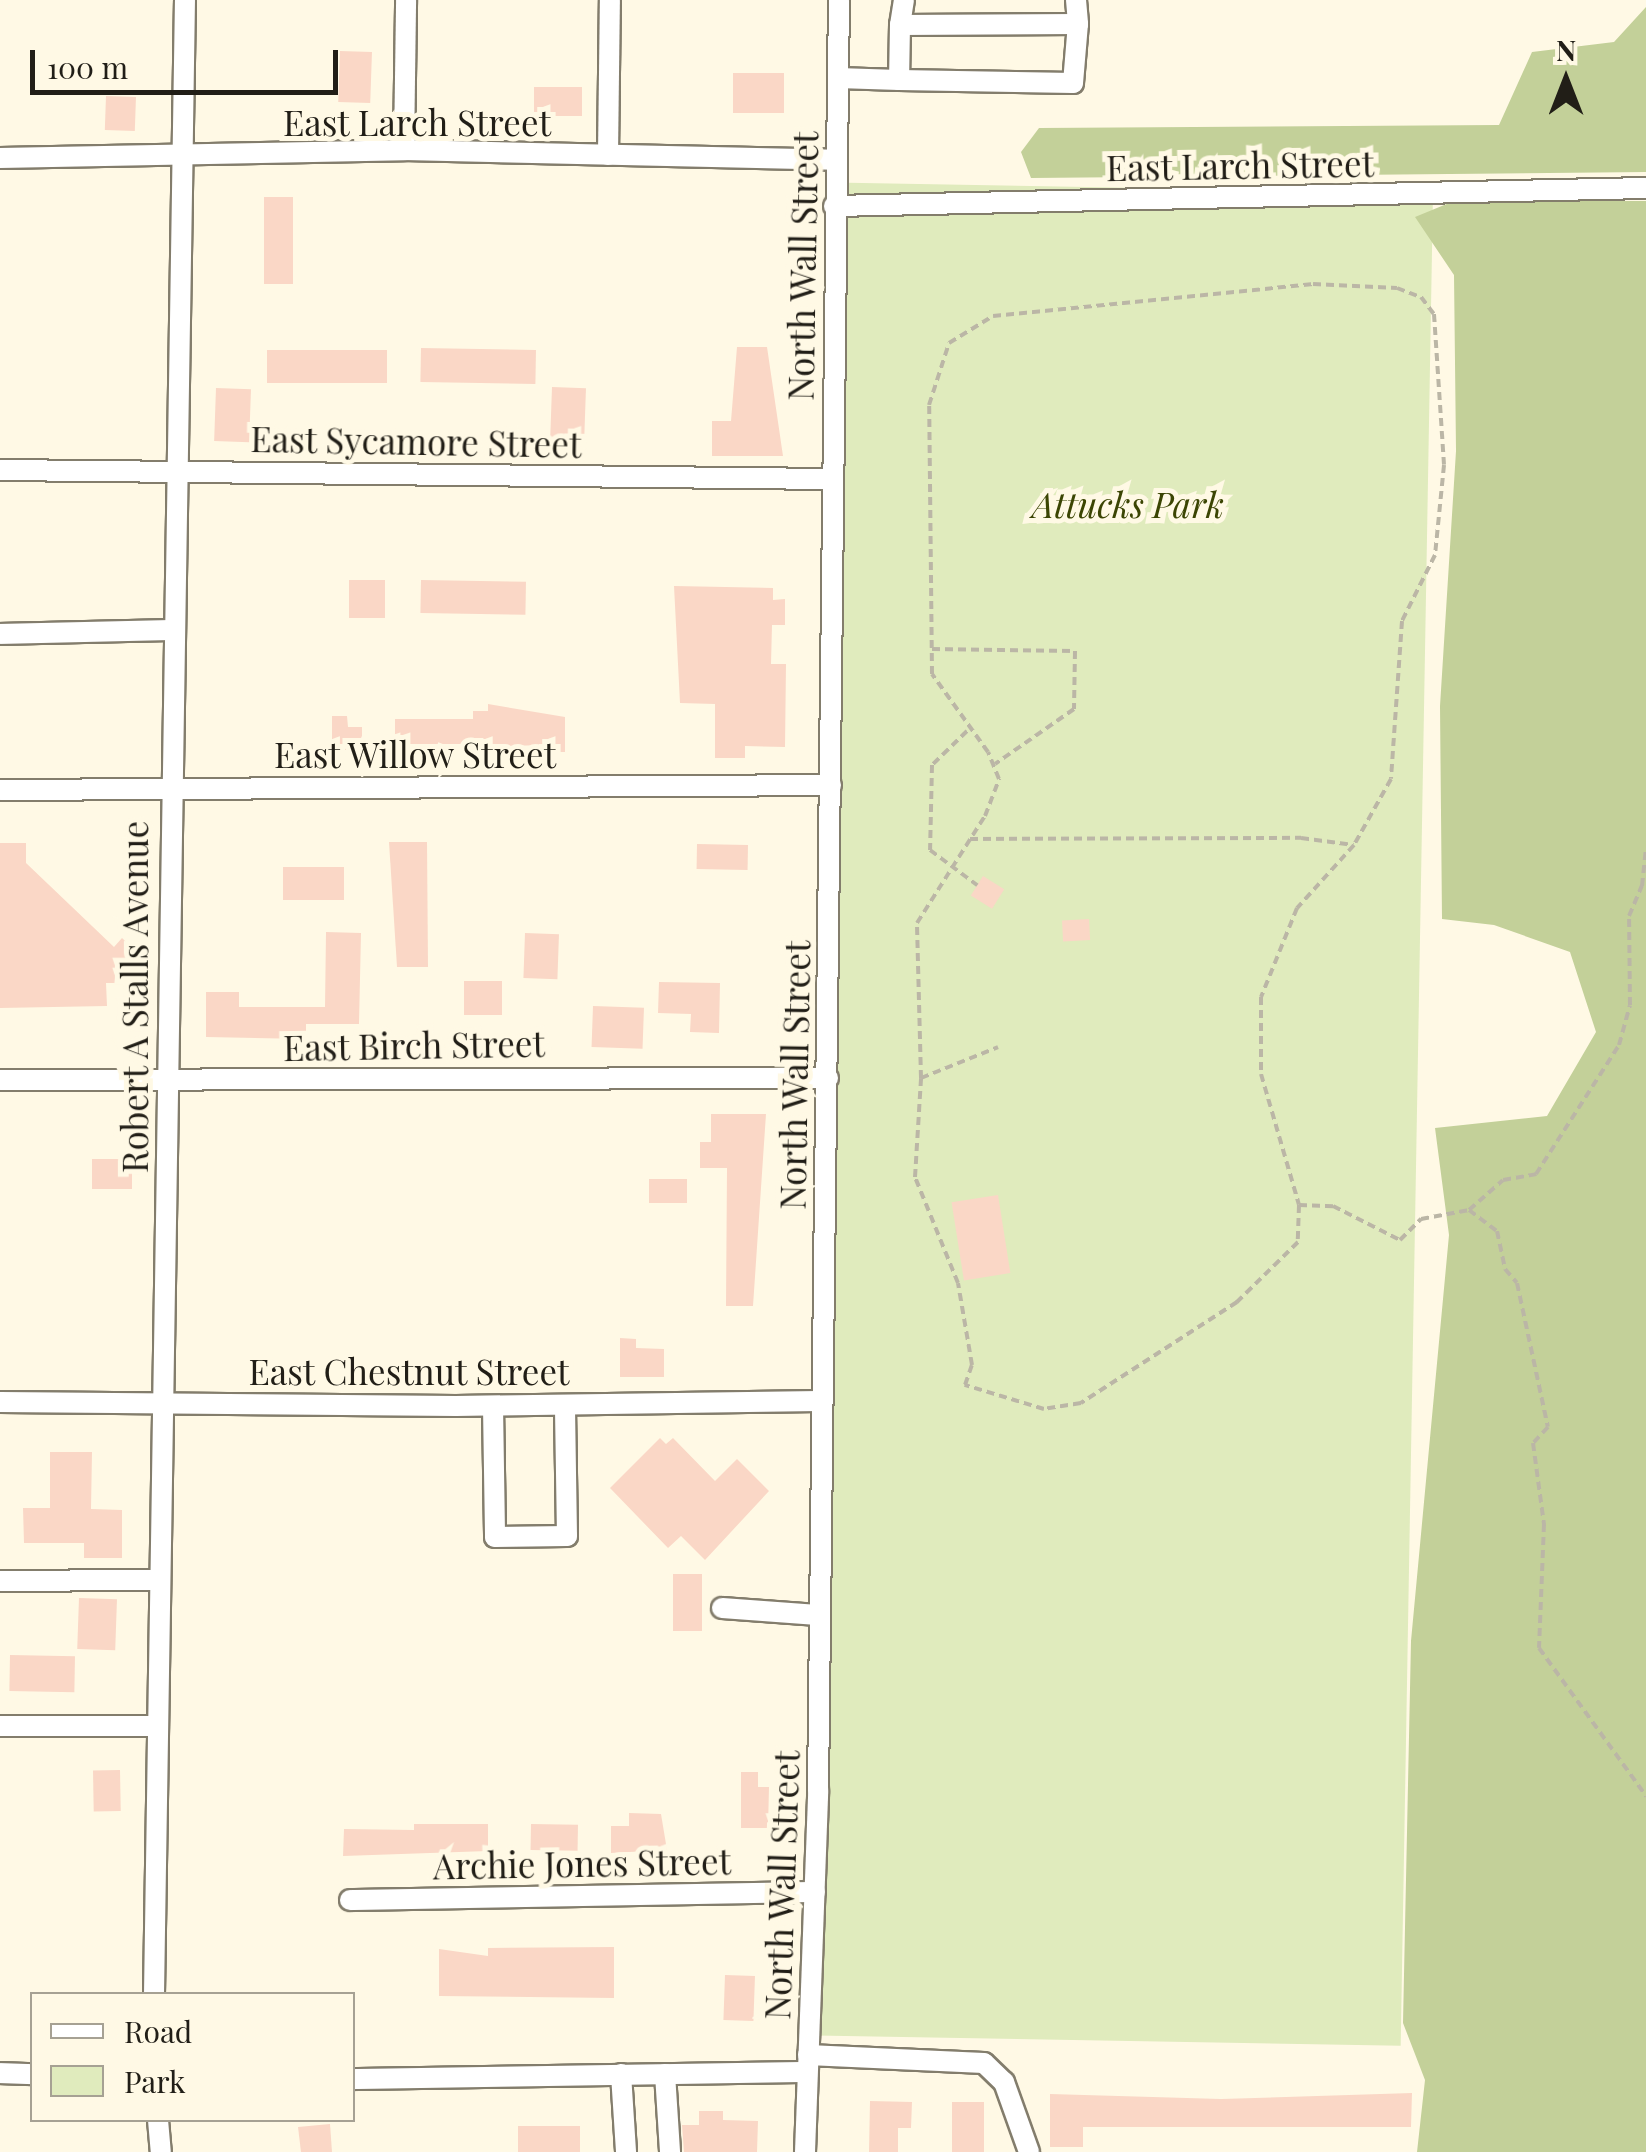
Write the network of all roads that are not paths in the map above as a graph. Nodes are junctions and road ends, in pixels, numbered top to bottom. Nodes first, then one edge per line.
1 (185, 0) edge
2 (406, 0) edge
3 (610, 0) edge
4 (839, 0) edge
5 (904, 0) edge
6 (1076, 0) edge
7 (1078, 24) junction
8 (900, 25) junction
9 (838, 78) junction
10 (899, 80) junction
11 (404, 150) junction
12 (608, 155) junction
13 (0, 158) edge
14 (184, 158) junction
15 (835, 160) junction
16 (1646, 188) edge
17 (834, 206) junction
18 (0, 470) edge
19 (176, 471) junction
20 (831, 479) junction
21 (172, 630) junction
22 (0, 634) edge
23 (831, 785) junction
24 (168, 788) junction
25 (0, 790) edge
26 (828, 1078) junction
27 (0, 1080) edge
28 (166, 1080) junction
29 (819, 1401) junction
30 (0, 1402) edge
31 (163, 1402) junction
32 (565, 1405) junction
33 (493, 1406) junction
34 (0, 1580) edge
35 (158, 1580) junction
36 (722, 1608) dead end
37 (818, 1615) junction
38 (0, 1726) edge
39 (155, 1726) junction
40 (815, 1892) junction
41 (350, 1900) dead end
42 (154, 1992) edge
43 (808, 2063) junction
44 (0, 2073) edge
45 (30, 2074) edge
46 (621, 2074) junction
47 (665, 2074) junction
48 (355, 2079) edge
49 (158, 2122) edge
50 (161, 2152) edge
51 (626, 2152) edge
52 (670, 2152) edge
53 (805, 2152) edge
54 (1029, 2152) edge

1 - 14 street, Robert A Stalls Avenue
2 - 11 street
3 - 12 street
4 - 9 street, North Wall Street
5 - 8 street
6 - 7 street
7 - 8 street
7 - 10 street
8 - 10 street
9 - 10 street
9 - 15 street, North Wall Street
11 - 12 street, East Larch Street
11 - 14 street, East Larch Street
12 - 15 street, East Larch Street
13 - 14 street, East Larch Street
14 - 19 street, Robert A Stalls Avenue
15 - 17 street, North Wall Street
16 - 17 street, East Larch Street
17 - 20 street, North Wall Street
18 - 19 street, East Sycamore Street
19 - 20 street, East Sycamore Street
19 - 21 street, Robert A Stalls Avenue
20 - 23 street, North Wall Street
21 - 22 street
21 - 24 street, Robert A Stalls Avenue
23 - 24 street, East Willow Street
23 - 26 street, North Wall Street
24 - 25 street, East Willow Street
24 - 28 street, Robert A Stalls Avenue
26 - 28 street, East Birch Street
26 - 29 street, North Wall Street
27 - 28 street, East Birch Street
28 - 31 street, Robert A Stalls Avenue
29 - 32 street, East Chestnut Street
29 - 37 street, North Wall Street
30 - 31 street, East Chestnut Street
31 - 33 street, East Chestnut Street
31 - 35 street, Robert A Stalls Avenue
32 - 33 street, East Chestnut Street
32 - 33 street
34 - 35 street
35 - 39 street, Robert A Stalls Avenue
36 - 37 street
37 - 40 street, North Wall Street
38 - 39 street
39 - 42 street, Robert A Stalls Avenue
40 - 41 street, Archie Jones Street
40 - 43 street, North Wall Street
43 - 47 street
43 - 53 street, North Wall Street
43 - 54 street
44 - 45 street
46 - 47 street
46 - 48 street
46 - 51 street
47 - 52 street
49 - 50 street

